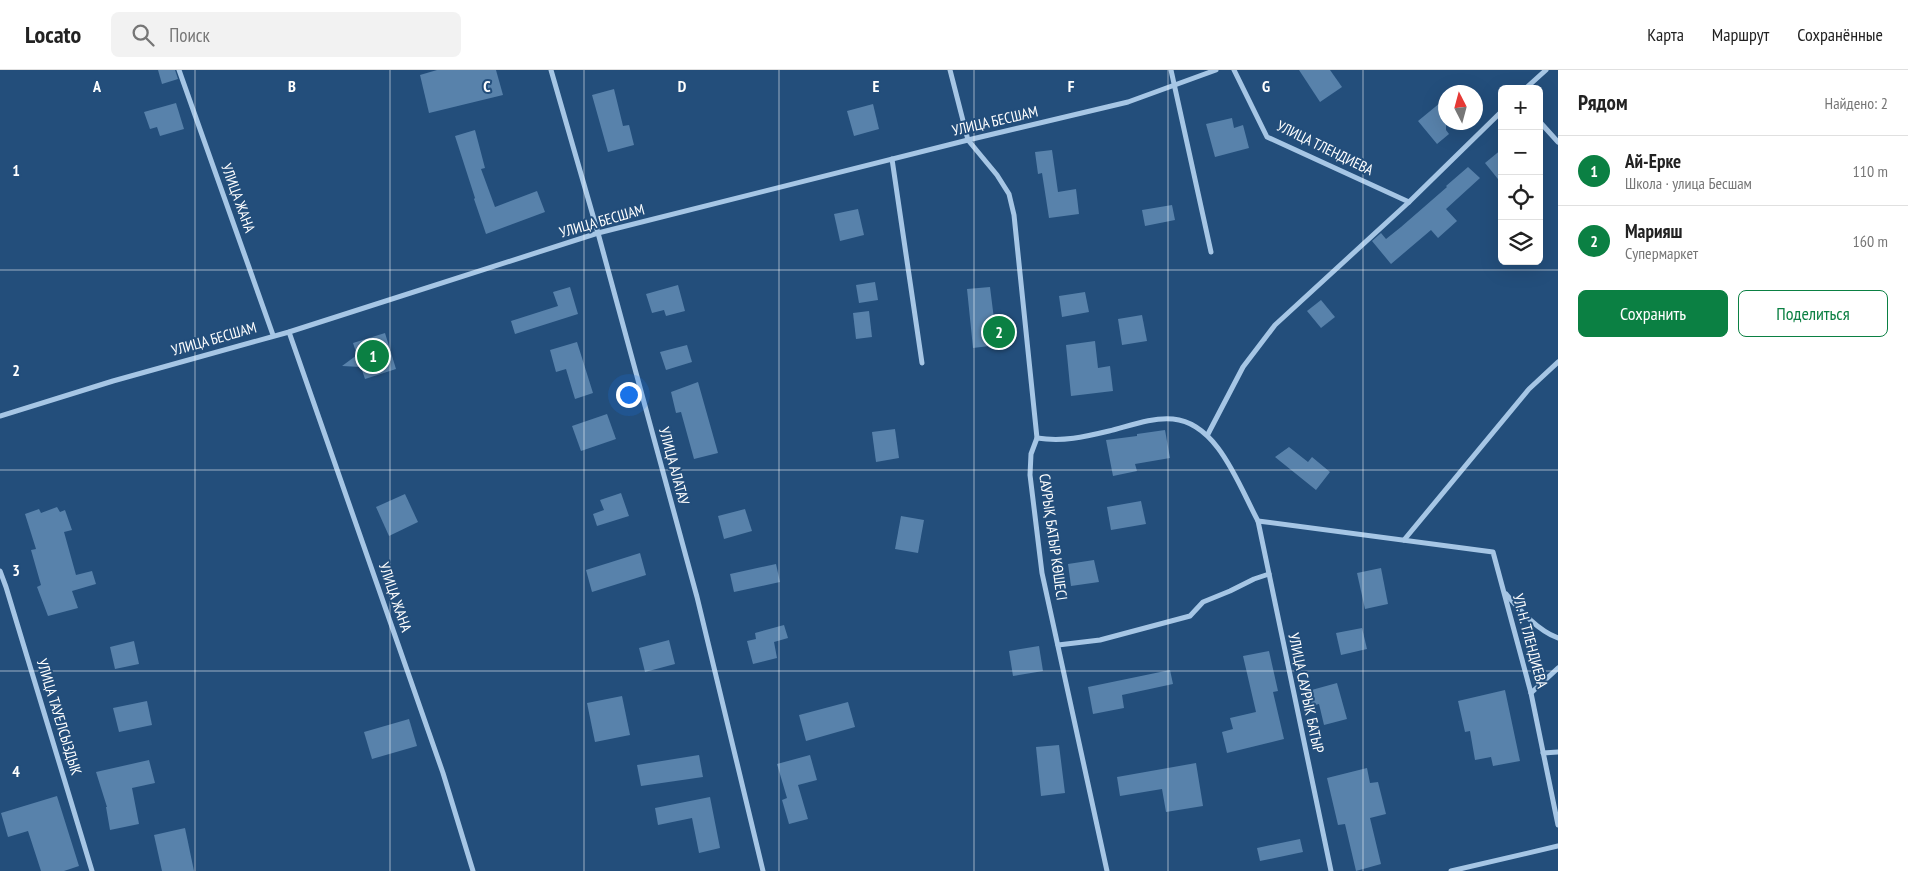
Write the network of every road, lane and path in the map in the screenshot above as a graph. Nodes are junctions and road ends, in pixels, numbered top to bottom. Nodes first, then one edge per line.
1 (179, 70) edge
2 (551, 70) edge
3 (950, 70) edge
4 (1171, 70) edge
5 (1216, 70) edge
6 (1234, 70) edge
7 (1546, 70) edge
8 (1174, 85) junction
9 (1529, 85) edge
10 (1498, 115) edge
11 (1543, 125) edge
12 (968, 140) junction
13 (1558, 142) edge
14 (892, 159) junction
15 (1409, 202) junction
16 (598, 233) junction
17 (1211, 252) dead end
18 (289, 332) junction
19 (273, 335) junction
20 (1558, 362) edge
21 (922, 363) dead end
22 (0, 416) edge
23 (1208, 434) junction
24 (1037, 438) junction
25 (1258, 520) junction
26 (1404, 540) junction
27 (0, 571) edge
28 (1269, 574) junction
29 (1504, 592) junction
30 (1558, 638) edge
31 (1058, 645) junction
32 (1558, 668) edge
33 (1531, 693) junction
34 (1558, 752) edge
35 (1543, 753) junction
36 (1558, 825) edge
37 (1558, 846) edge
38 (92, 871) edge
39 (473, 871) edge
40 (763, 871) edge
41 (1107, 871) edge
42 (1331, 871) edge
43 (1451, 871) edge

1 - 19 street, УЛИЦА ЖАНА
2 - 16 street, УЛИЦА АЛАТАУ
3 - 12 street, САУРЫҚ БАТЫР КӨШЕСІ
4 - 8 street
5 - 8 street, УЛИЦА БЕСШАМ
6 - 15 street, УЛИЦА ТЛЕНДИЕВА
7 - 9 street
8 - 12 street, УЛИЦА БЕСШАМ
8 - 17 street
10 - 15 street
11 - 13 street
12 - 14 street, УЛИЦА БЕСШАМ
12 - 24 street, САУРЫҚ БАТЫР КӨШЕСІ
14 - 16 street, УЛИЦА БЕСШАМ
14 - 21 street
15 - 23 street
16 - 18 street, УЛИЦА БЕСШАМ
16 - 40 street, УЛИЦА АЛАТАУ
18 - 19 street, УЛИЦА БЕСШАМ
18 - 39 street, УЛИЦА ЖАНА
19 - 22 street, УЛИЦА БЕСШАМ
20 - 26 street
23 - 24 street
23 - 25 street, УЛИЦА САУРЫК БАТЫР
24 - 31 street, САУРЫҚ БАТЫР КӨШЕСІ
25 - 26 street
25 - 28 street, УЛИЦА САУРЫК БАТЫР
26 - 29 street, УЛ. Н. ТЛЕНДИЕВА
27 - 38 street, УЛИЦА ТАУЕЛСЫЗДЫК
28 - 31 street
28 - 42 street, УЛИЦА САУРЫК БАТЫР
29 - 30 street
29 - 33 street, УЛ. Н. ТЛЕНДИЕВА
31 - 41 street, САУРЫҚ БАТЫР КӨШЕСІ
32 - 33 street
33 - 35 street, УЛ. Н. ТЛЕНДИЕВА
34 - 35 street
35 - 36 street, УЛ. Н. ТЛЕНДИЕВА
37 - 43 street

